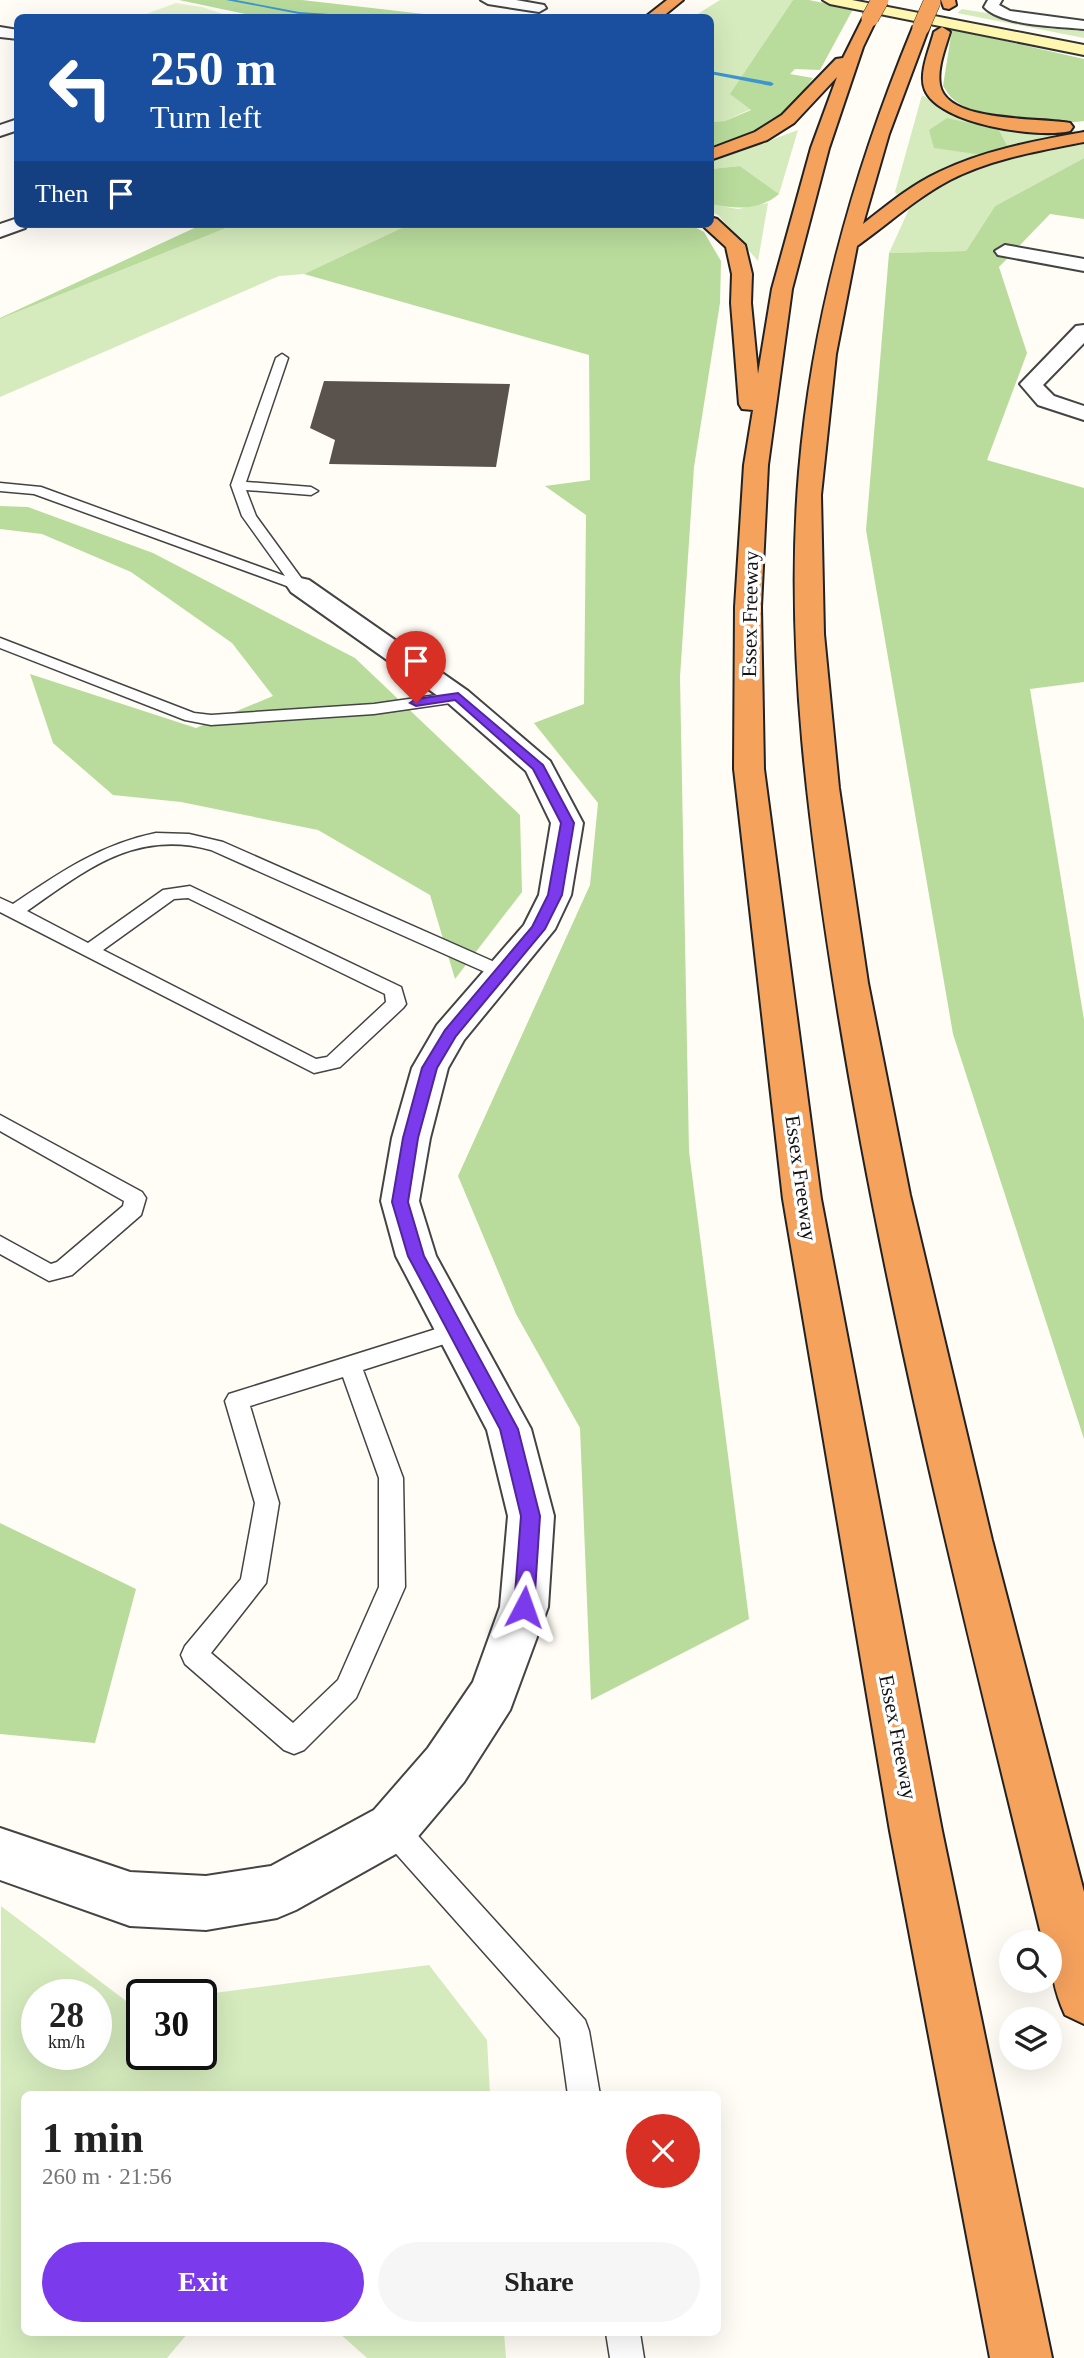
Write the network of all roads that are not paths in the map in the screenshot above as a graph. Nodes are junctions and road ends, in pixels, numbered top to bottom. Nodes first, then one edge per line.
1 (488, 0) edge
2 (554, 0) edge
3 (830, 0) edge
4 (868, 0) edge
5 (880, 0) edge
6 (940, 2) edge
7 (993, 4) edge
8 (540, 8) junction
9 (529, 14) edge
10 (1084, 25) edge
11 (855, 47) junction
12 (1080, 48) edge
13 (14, 116) edge
14 (1084, 126) edge
15 (0, 131) edge
16 (1084, 137) edge
17 (714, 154) edge
18 (714, 227) edge
19 (847, 244) junction
20 (1005, 251) dead end
21 (1084, 265) edge
22 (1084, 331) edge
23 (282, 358) dead end
24 (1084, 413) edge
25 (756, 465) junction
26 (238, 485) junction
27 (0, 487) edge
28 (311, 491) dead end
29 (300, 586) junction
30 (0, 643) edge
31 (458, 696) junction
32 (7, 908) edge
33 (90, 950) junction
34 (500, 972) junction
35 (0, 1122) edge
36 (0, 1244) edge
37 (455, 1332) junction
38 (350, 1365) junction
39 (392, 1828) junction
40 (0, 1854) edge
41 (1083, 1989) edge
42 (583, 2091) edge
43 (623, 2336) edge
44 (627, 2358) edge
45 (1021, 2358) edge

1 - 8 street
2 - 8 street
3 - 12 main road
4 - 12 main road
5 - 11 highway, Essex Freeway, bridge
6 - 14 highway
6 - 19 highway, bridge
7 - 10 street
8 - 9 street
11 - 17 highway
11 - 25 highway, Essex Freeway
13 - 15 street
16 - 19 highway
18 - 25 highway
19 - 41 highway
20 - 21 street
22 - 24 street
23 - 26 lane
25 - 45 highway, Essex Freeway
26 - 28 lane
26 - 29 lane
27 - 29 lane
29 - 31 street
30 - 31 lane
31 - 34 street
32 - 33 lane
32 - 34 lane
33 - 33 lane
34 - 37 street
35 - 36 lane
37 - 38 lane
37 - 39 street
38 - 38 lane
39 - 40 street
39 - 42 lane
43 - 44 lane

